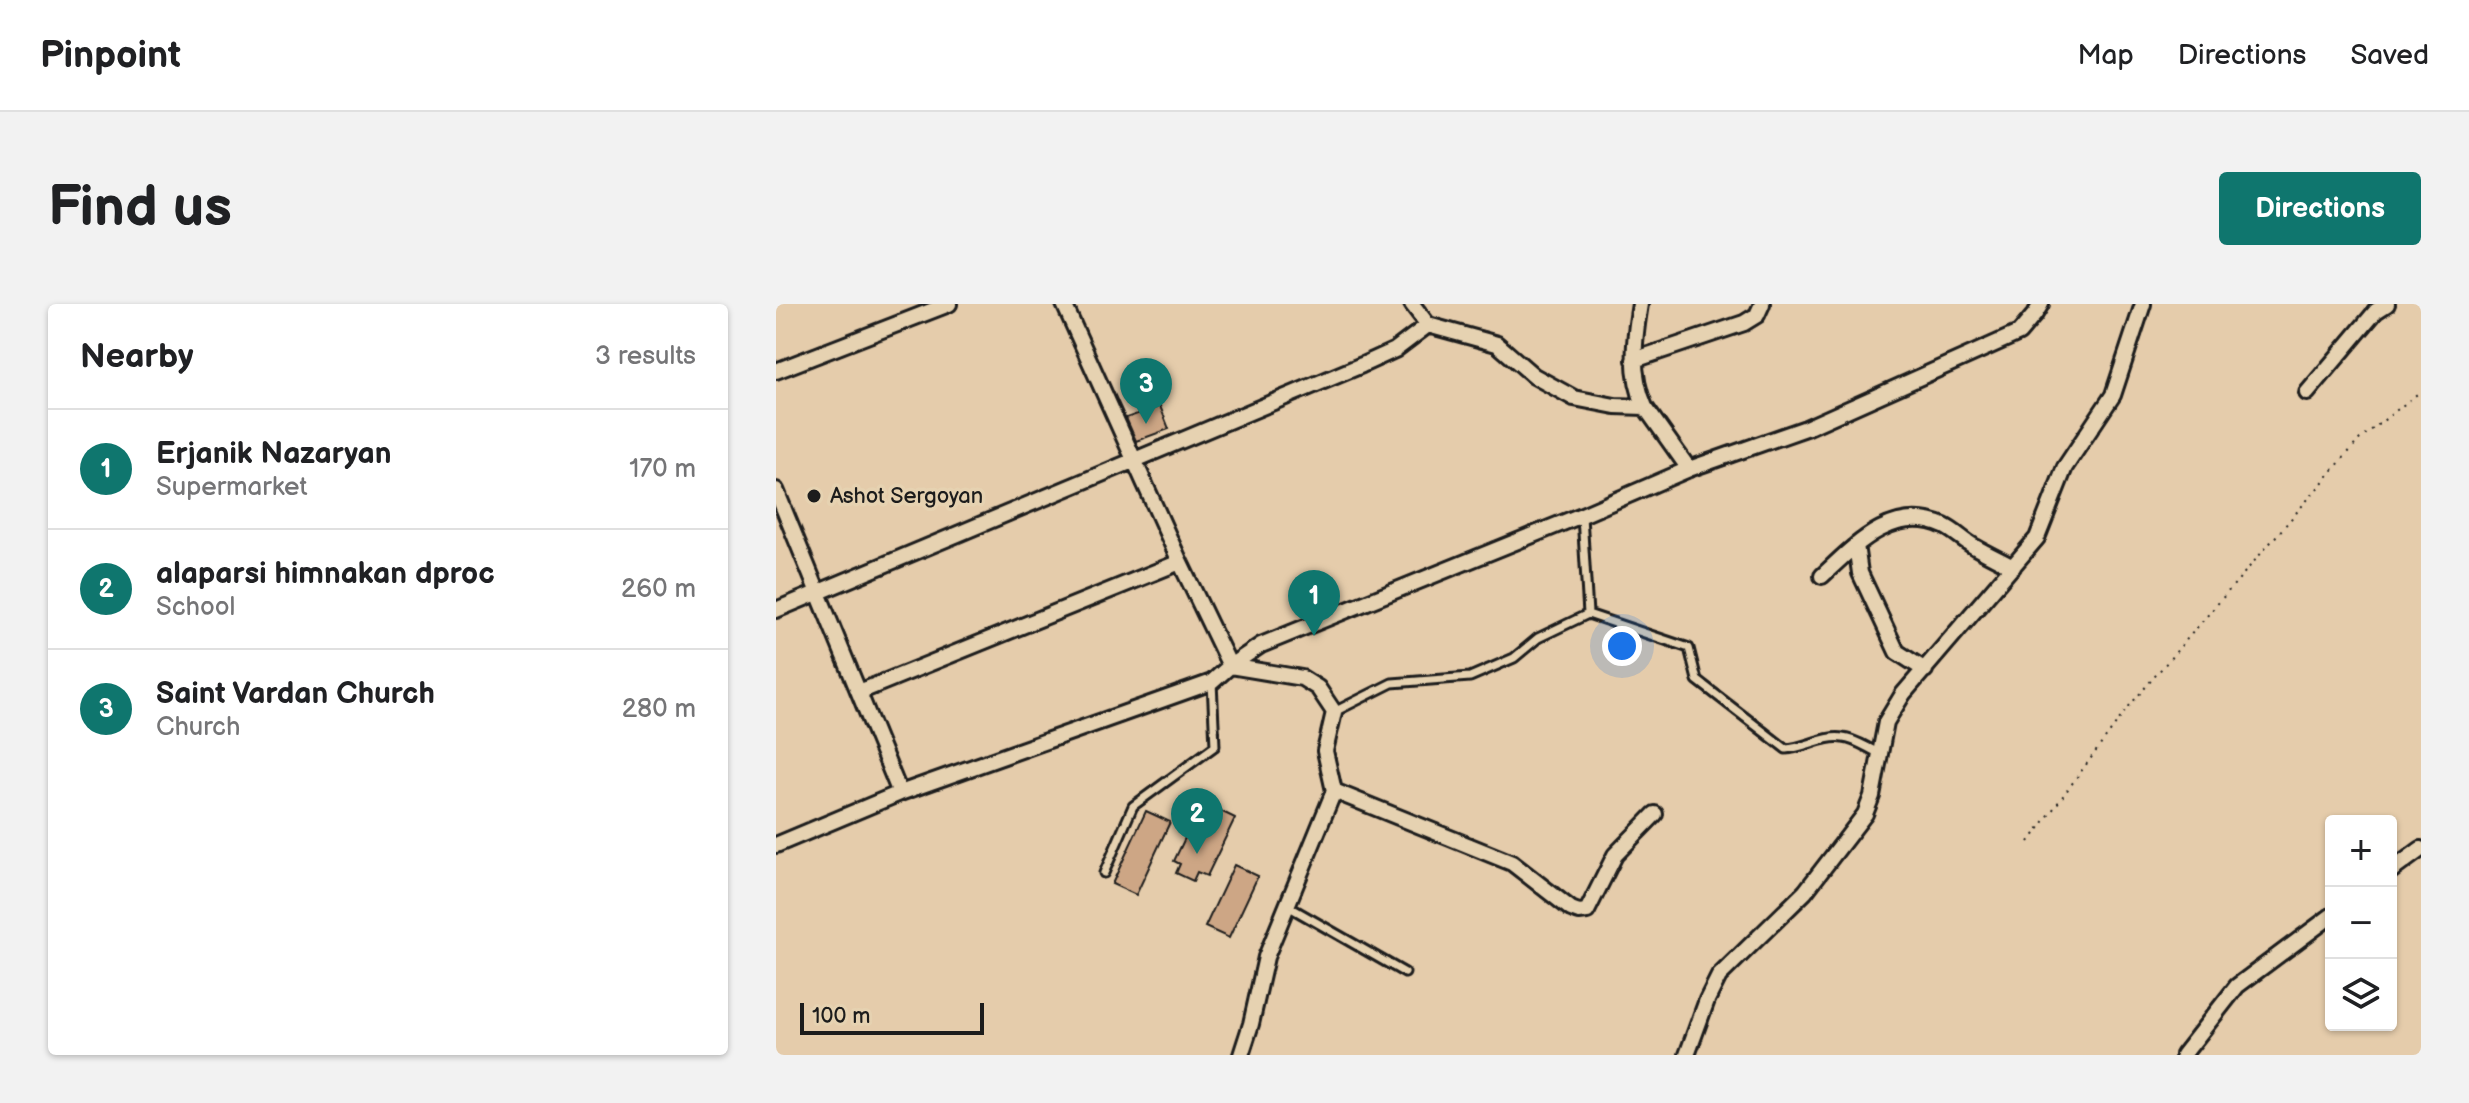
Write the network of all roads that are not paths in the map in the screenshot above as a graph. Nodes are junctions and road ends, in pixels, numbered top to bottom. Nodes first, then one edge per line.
1 (949, 304) edge
2 (1064, 304) edge
3 (1412, 304) edge
4 (1640, 304) edge
5 (1762, 304) edge
6 (2041, 304) edge
7 (2143, 304) edge
8 (2387, 304) edge
9 (1428, 325) junction
10 (1634, 360) junction
11 (776, 371) edge
12 (2307, 393) dead end
13 (1645, 407) junction
14 (1132, 459) junction
15 (1689, 469) junction
16 (776, 490) edge
17 (1582, 515) junction
18 (1856, 545) junction
19 (1180, 562) junction
20 (2013, 567) junction
21 (1822, 576) dead end
22 (818, 593) junction
23 (776, 610) edge
24 (1588, 614) junction
25 (1230, 666) junction
26 (1925, 670) junction
27 (1212, 682) junction
28 (859, 692) junction
29 (1334, 712) junction
30 (1879, 753) junction
31 (1334, 791) junction
32 (900, 793) junction
33 (1655, 814) dead end
34 (776, 845) edge
35 (2421, 849) edge
36 (2397, 867) edge
37 (1104, 873) dead end
38 (1286, 905) junction
39 (2325, 920) edge
40 (1405, 973) dead end
41 (1241, 1055) edge
42 (1687, 1055) edge
43 (2183, 1055) edge

1 - 11 street
2 - 14 street
3 - 9 street
4 - 10 street
5 - 10 street
6 - 15 street
7 - 20 street
8 - 12 street
9 - 13 street
9 - 14 street
10 - 13 street
13 - 15 street
14 - 19 street
14 - 22 street
15 - 17 street
16 - 22 street
17 - 24 lane
17 - 25 street
18 - 20 street
18 - 21 street
18 - 26 street
19 - 25 street
19 - 28 street
20 - 26 street
22 - 23 street
22 - 28 street
24 - 29 lane
24 - 30 lane
25 - 27 street
25 - 29 street
26 - 30 street
27 - 32 street
27 - 37 lane
28 - 32 street
29 - 31 street
30 - 42 street
31 - 33 street
31 - 38 street
32 - 34 street
35 - 36 street
38 - 40 lane
38 - 41 street
39 - 43 street

